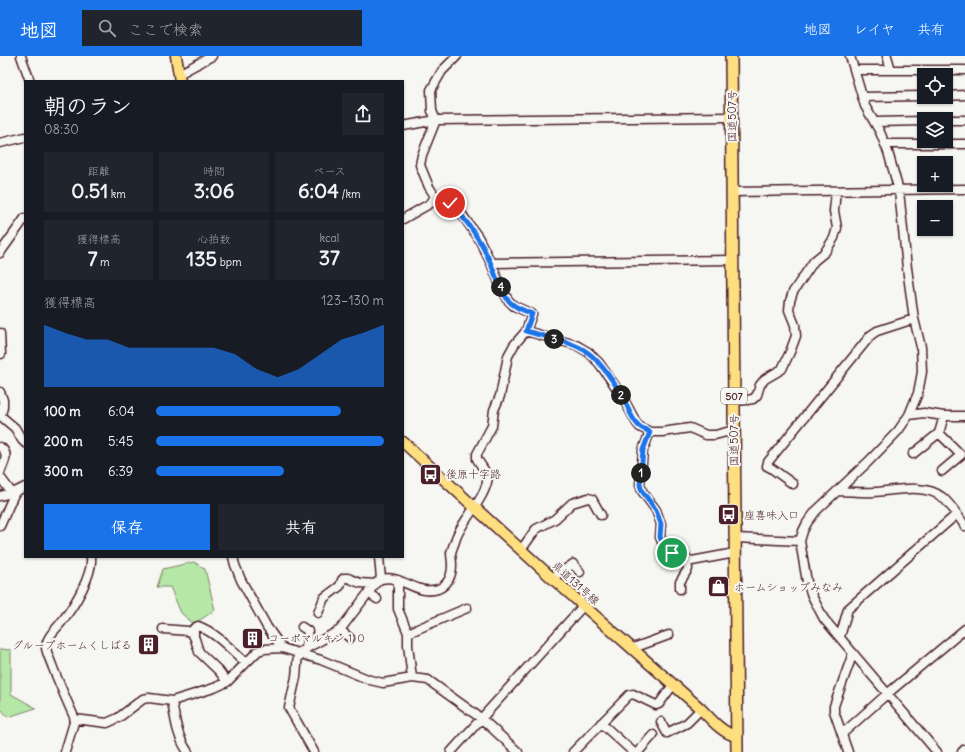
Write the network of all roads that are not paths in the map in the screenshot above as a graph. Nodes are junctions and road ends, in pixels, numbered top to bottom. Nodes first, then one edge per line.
1 (21, 56) edge
2 (176, 56) edge
3 (212, 56) edge
4 (456, 56) edge
5 (732, 56) edge
6 (850, 56) edge
7 (887, 56) edge
8 (855, 70) junction
9 (891, 70) junction
10 (965, 70) edge
11 (178, 79) edge
12 (30, 80) edge
13 (965, 95) edge
14 (917, 96) edge
15 (953, 96) edge
16 (862, 97) junction
17 (732, 117) junction
18 (436, 120) junction
19 (953, 120) edge
20 (965, 120) edge
21 (917, 121) edge
22 (875, 122) junction
23 (404, 126) edge
24 (24, 137) edge
25 (0, 143) edge
26 (885, 144) junction
27 (965, 144) edge
28 (965, 189) edge
29 (836, 191) junction
30 (899, 191) junction
31 (732, 192) junction
32 (436, 196) junction
33 (404, 218) edge
34 (24, 219) edge
35 (2, 248) edge
36 (733, 260) junction
37 (491, 263) junction
38 (914, 319) junction
39 (526, 331) junction
40 (0, 333) edge
41 (1, 354) dead end
42 (0, 392) edge
43 (734, 401) junction
44 (909, 415) junction
45 (944, 416) junction
46 (965, 416) edge
47 (734, 430) junction
48 (650, 432) junction
49 (939, 433) junction
50 (24, 442) edge
51 (404, 443) edge
52 (0, 446) edge
53 (913, 454) dead end
54 (942, 472) dead end
55 (0, 473) edge
56 (0, 477) edge
57 (793, 484) dead end
58 (24, 488) edge
59 (837, 491) junction
60 (13, 493) junction
61 (0, 496) edge
62 (474, 507) junction
63 (957, 514) junction
64 (601, 515) dead end
65 (0, 526) edge
66 (965, 526) edge
67 (735, 538) junction
68 (800, 541) junction
69 (521, 550) junction
70 (736, 553) junction
71 (91, 558) edge
72 (233, 558) edge
73 (379, 558) edge
74 (687, 560) junction
75 (580, 572) dead end
76 (552, 578) junction
77 (398, 580) junction
78 (378, 581) junction
79 (680, 589) dead end
80 (368, 593) junction
81 (377, 599) dead end
82 (583, 606) junction
83 (466, 608) dead end
84 (318, 613) dead end
85 (302, 627) dead end
86 (163, 629) dead end
87 (965, 629) edge
88 (340, 630) junction
89 (408, 633) junction
90 (669, 635) dead end
91 (194, 636) junction
92 (840, 637) junction
93 (350, 638) dead end
94 (282, 648) junction
95 (633, 650) junction
96 (302, 651) junction
97 (853, 653) junction
98 (246, 663) junction
99 (412, 678) junction
100 (227, 682) junction
101 (673, 685) junction
102 (887, 694) junction
103 (172, 701) junction
104 (701, 709) junction
105 (75, 719) junction
106 (482, 719) junction
107 (661, 722) dead end
108 (601, 723) junction
109 (842, 734) junction
110 (653, 735) dead end
111 (736, 736) junction
112 (965, 749) edge
113 (65, 752) edge
114 (188, 752) edge
115 (314, 752) edge
116 (451, 752) edge
117 (518, 752) edge
118 (573, 752) edge
119 (633, 752) edge
120 (638, 752) edge
121 (736, 752) edge
122 (848, 752) edge
123 (937, 752) edge
124 (962, 752) edge

1 - 12 street
2 - 11 main road
3 - 11 street
4 - 18 street
5 - 17 highway, 国道507号 / 507
6 - 8 street
7 - 9 street
8 - 9 street
8 - 16 street
9 - 10 street
13 - 15 street
14 - 16 street
16 - 22 street
17 - 18 street
17 - 31 highway, 国道507号 / 507
18 - 23 street
18 - 32 street
19 - 20 street
21 - 22 street
22 - 26 street
24 - 25 street
26 - 27 street
26 - 30 street
28 - 30 street
29 - 30 street
29 - 31 street
29 - 43 street
30 - 38 street
31 - 36 highway, 国道507号 / 507
32 - 33 street
32 - 37 street
34 - 35 street
36 - 37 street
36 - 43 highway, 国道507号 / 507
37 - 39 street
38 - 44 street
38 - 57 street
39 - 48 street
39 - 62 street
40 - 41 street
42 - 50 street
43 - 47 highway, 国道507号 / 507
44 - 45 street
44 - 59 street
45 - 46 street
45 - 49 street
47 - 48 street
47 - 67 highway, 国道507号 / 507
48 - 74 street
49 - 53 street
49 - 54 street
51 - 62 main road, 県道131号線
52 - 55 street
56 - 60 street
58 - 60 street
59 - 63 street
59 - 68 street
60 - 61 street
60 - 65 street
62 - 69 main road, 県道131号線
62 - 77 street
63 - 66 street
63 - 92 street
64 - 69 street
67 - 68 street
67 - 70 highway, 国道507号 / 507
68 - 92 street
69 - 76 main road, 県道131号線
70 - 74 street
70 - 111 highway, 国道507号 / 507
71 - 105 street
72 - 94 street
73 - 78 street
74 - 79 street
75 - 76 street
76 - 82 main road, 県道131号線
77 - 78 street
77 - 89 street
78 - 80 street
78 - 84 street
80 - 81 street
80 - 88 street
82 - 95 main road, 県道131号線
82 - 106 street
83 - 89 street
85 - 96 street
86 - 91 street
87 - 102 street
88 - 93 street
88 - 96 street
89 - 99 street
90 - 95 street
91 - 98 street
91 - 100 street
92 - 97 street
94 - 96 street
94 - 98 street
95 - 101 main road, 県道131号線
96 - 99 street
96 - 115 street
97 - 102 street
97 - 109 street
98 - 100 street
99 - 106 street
100 - 103 street
101 - 104 main road, 県道131号線
101 - 108 street
102 - 109 street
102 - 123 street
103 - 105 street
103 - 114 street
104 - 107 street
104 - 111 main road, 県道131号線
105 - 113 street
106 - 116 street
106 - 117 street
108 - 118 street
108 - 119 street
109 - 122 street
110 - 120 street
111 - 121 highway, 国道507号 / 507
112 - 124 street

